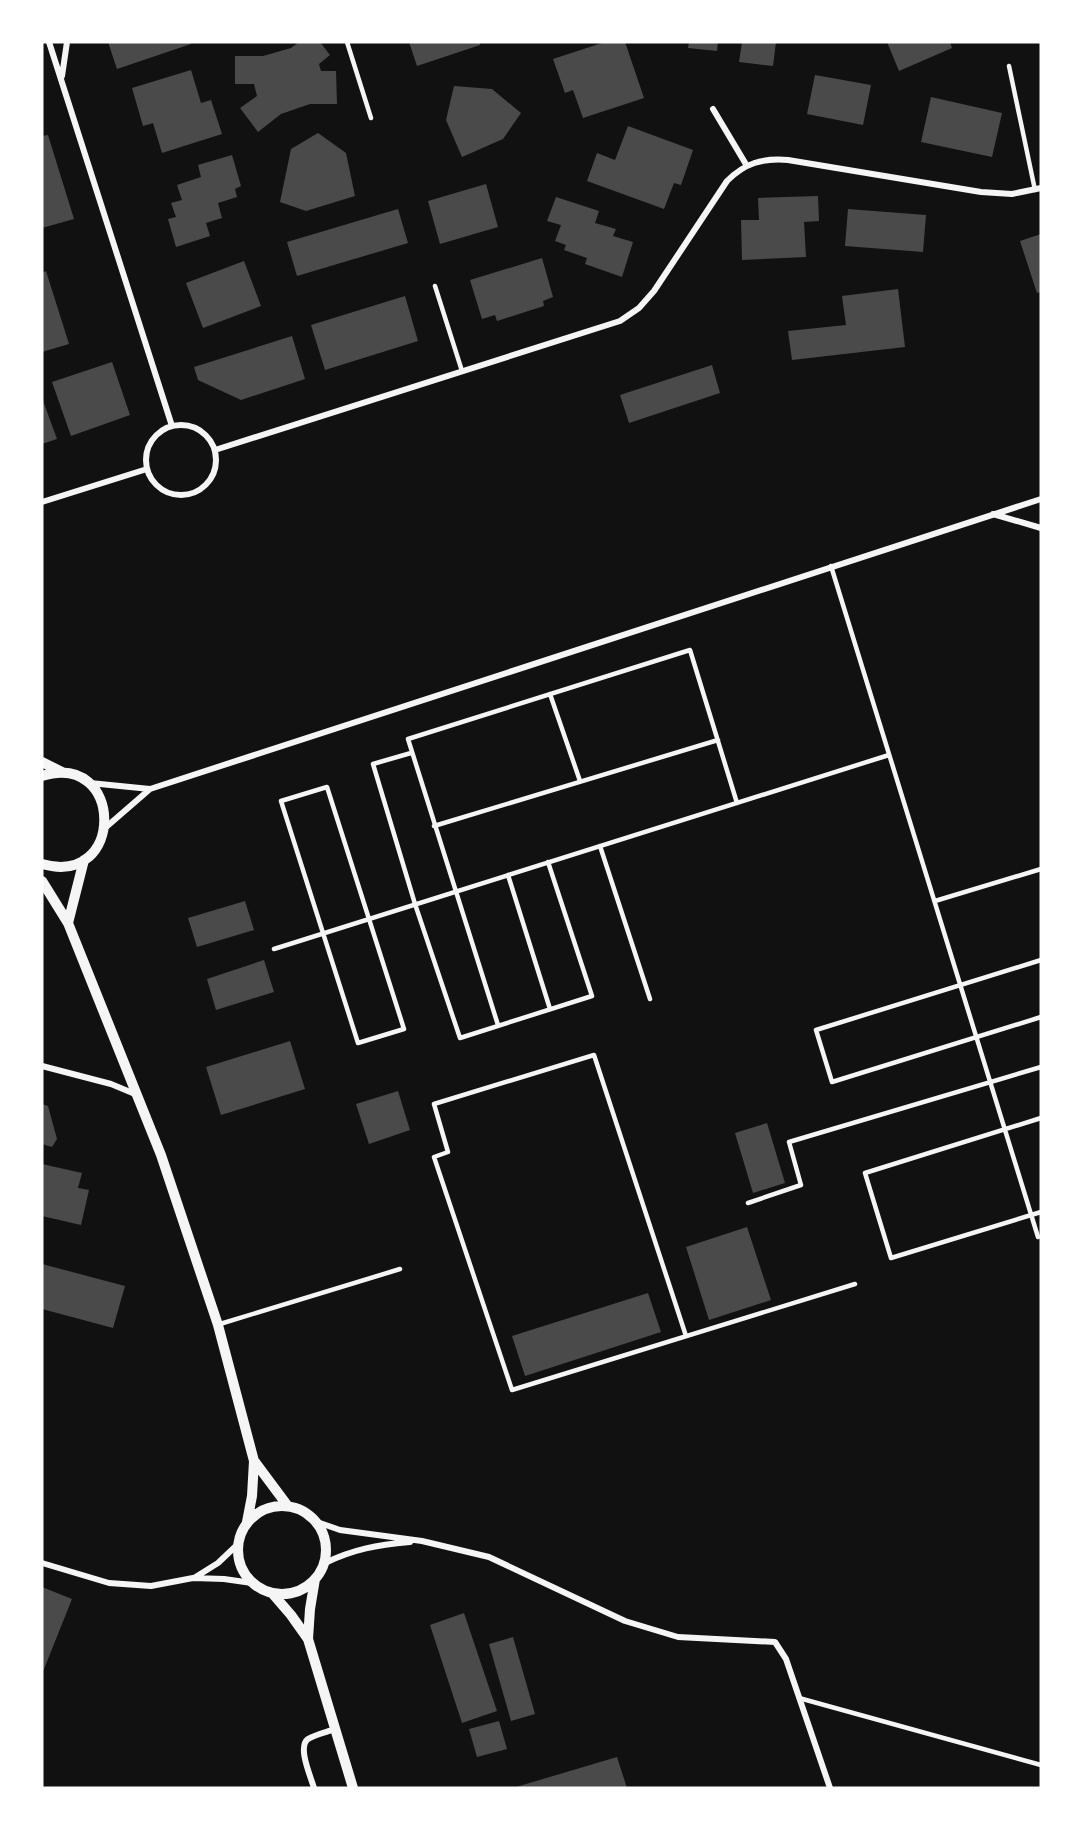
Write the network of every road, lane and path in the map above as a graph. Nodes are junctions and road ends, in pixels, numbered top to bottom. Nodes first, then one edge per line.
1 (49, 42) edge
2 (67, 42) edge
3 (347, 42) edge
4 (1009, 66) dead end
5 (62, 79) junction
6 (713, 109) dead end
7 (370, 118) dead end
8 (747, 166) junction
9 (1038, 189) edge
10 (435, 286) dead end
11 (462, 371) junction
12 (172, 426) junction
13 (215, 450) junction
14 (147, 469) junction
15 (1041, 499) edge
16 (42, 502) edge
17 (993, 514) junction
18 (1041, 528) edge
19 (831, 566) junction
20 (550, 694) junction
21 (718, 740) junction
22 (411, 753) junction
23 (890, 755) junction
24 (42, 762) edge
25 (64, 773) junction
26 (42, 776) edge
27 (580, 782) junction
28 (89, 783) junction
29 (150, 789) junction
30 (737, 803) junction
31 (434, 826) junction
32 (105, 828) junction
33 (600, 846) junction
34 (84, 860) junction
35 (548, 862) junction
36 (42, 864) edge
37 (1041, 869) edge
38 (508, 875) junction
39 (42, 881) edge
40 (456, 892) junction
41 (934, 901) junction
42 (415, 904) junction
43 (369, 919) junction
44 (68, 923) junction
45 (322, 933) junction
46 (274, 949) dead end
47 (1041, 960) edge
48 (960, 985) junction
49 (650, 999) dead end
50 (550, 1009) junction
51 (1041, 1017) edge
52 (498, 1025) junction
53 (976, 1037) junction
54 (42, 1066) edge
55 (1041, 1067) edge
56 (990, 1082) junction
57 (135, 1094) junction
58 (1041, 1118) edge
59 (1005, 1130) junction
60 (748, 1203) dead end
61 (1041, 1212) edge
62 (1031, 1215) junction
63 (1038, 1236) dead end
64 (400, 1269) dead end
65 (855, 1284) dead end
66 (218, 1325) junction
67 (686, 1336) junction
68 (254, 1461) junction
69 (287, 1505) junction
70 (247, 1522) junction
71 (317, 1522) junction
72 (422, 1541) junction
73 (238, 1544) junction
74 (42, 1563) edge
75 (325, 1563) junction
76 (193, 1578) junction
77 (315, 1579) junction
78 (252, 1583) junction
79 (272, 1593) junction
80 (308, 1640) junction
81 (799, 1698) junction
82 (335, 1730) junction
83 (1041, 1765) edge
84 (315, 1788) edge
85 (353, 1788) edge
86 (831, 1788) edge

1 - 5 street
2 - 5 street
3 - 7 lane
4 - 9 lane
5 - 12 street
6 - 8 street
8 - 9 street
8 - 11 street
10 - 11 lane
11 - 13 street
12 - 13 street
12 - 14 street
13 - 14 street
14 - 16 street
15 - 17 street
17 - 18 street
17 - 19 street
19 - 23 lane
19 - 29 street
20 - 21 lane
20 - 22 lane
20 - 27 lane
21 - 27 lane
21 - 30 lane
22 - 31 lane
22 - 42 lane
23 - 30 lane
23 - 41 lane
24 - 25 street
25 - 26 street
25 - 28 street
27 - 31 lane
28 - 29 street
28 - 32 street
29 - 32 street
30 - 33 lane
31 - 40 lane
32 - 34 street
33 - 35 lane
33 - 49 lane
34 - 36 street
34 - 44 street
35 - 38 lane
35 - 50 lane
37 - 41 lane
38 - 40 lane
38 - 50 lane
39 - 44 street
40 - 42 lane
40 - 52 lane
41 - 48 lane
42 - 43 lane
42 - 52 lane
43 - 45 lane
43 - 45 lane
43 - 45 lane
44 - 57 street
45 - 46 lane
47 - 48 lane
48 - 53 lane
48 - 53 lane
50 - 52 lane
51 - 53 lane
53 - 56 lane
54 - 57 street
55 - 56 lane
56 - 59 lane
56 - 60 lane
57 - 66 street
58 - 59 lane
59 - 62 lane
59 - 62 lane
61 - 62 lane
62 - 63 lane
64 - 66 lane
65 - 67 lane
66 - 68 street
67 - 67 lane
68 - 69 street
68 - 70 street
69 - 70 street
69 - 71 street
70 - 73 street
71 - 72 street
71 - 75 street
72 - 75 street
72 - 81 street
73 - 76 street
73 - 78 street
74 - 76 street
75 - 77 street
76 - 78 street
77 - 79 street
77 - 80 street
78 - 79 street
79 - 80 street
80 - 82 street
81 - 83 lane
81 - 86 street
82 - 84 street
82 - 85 street

